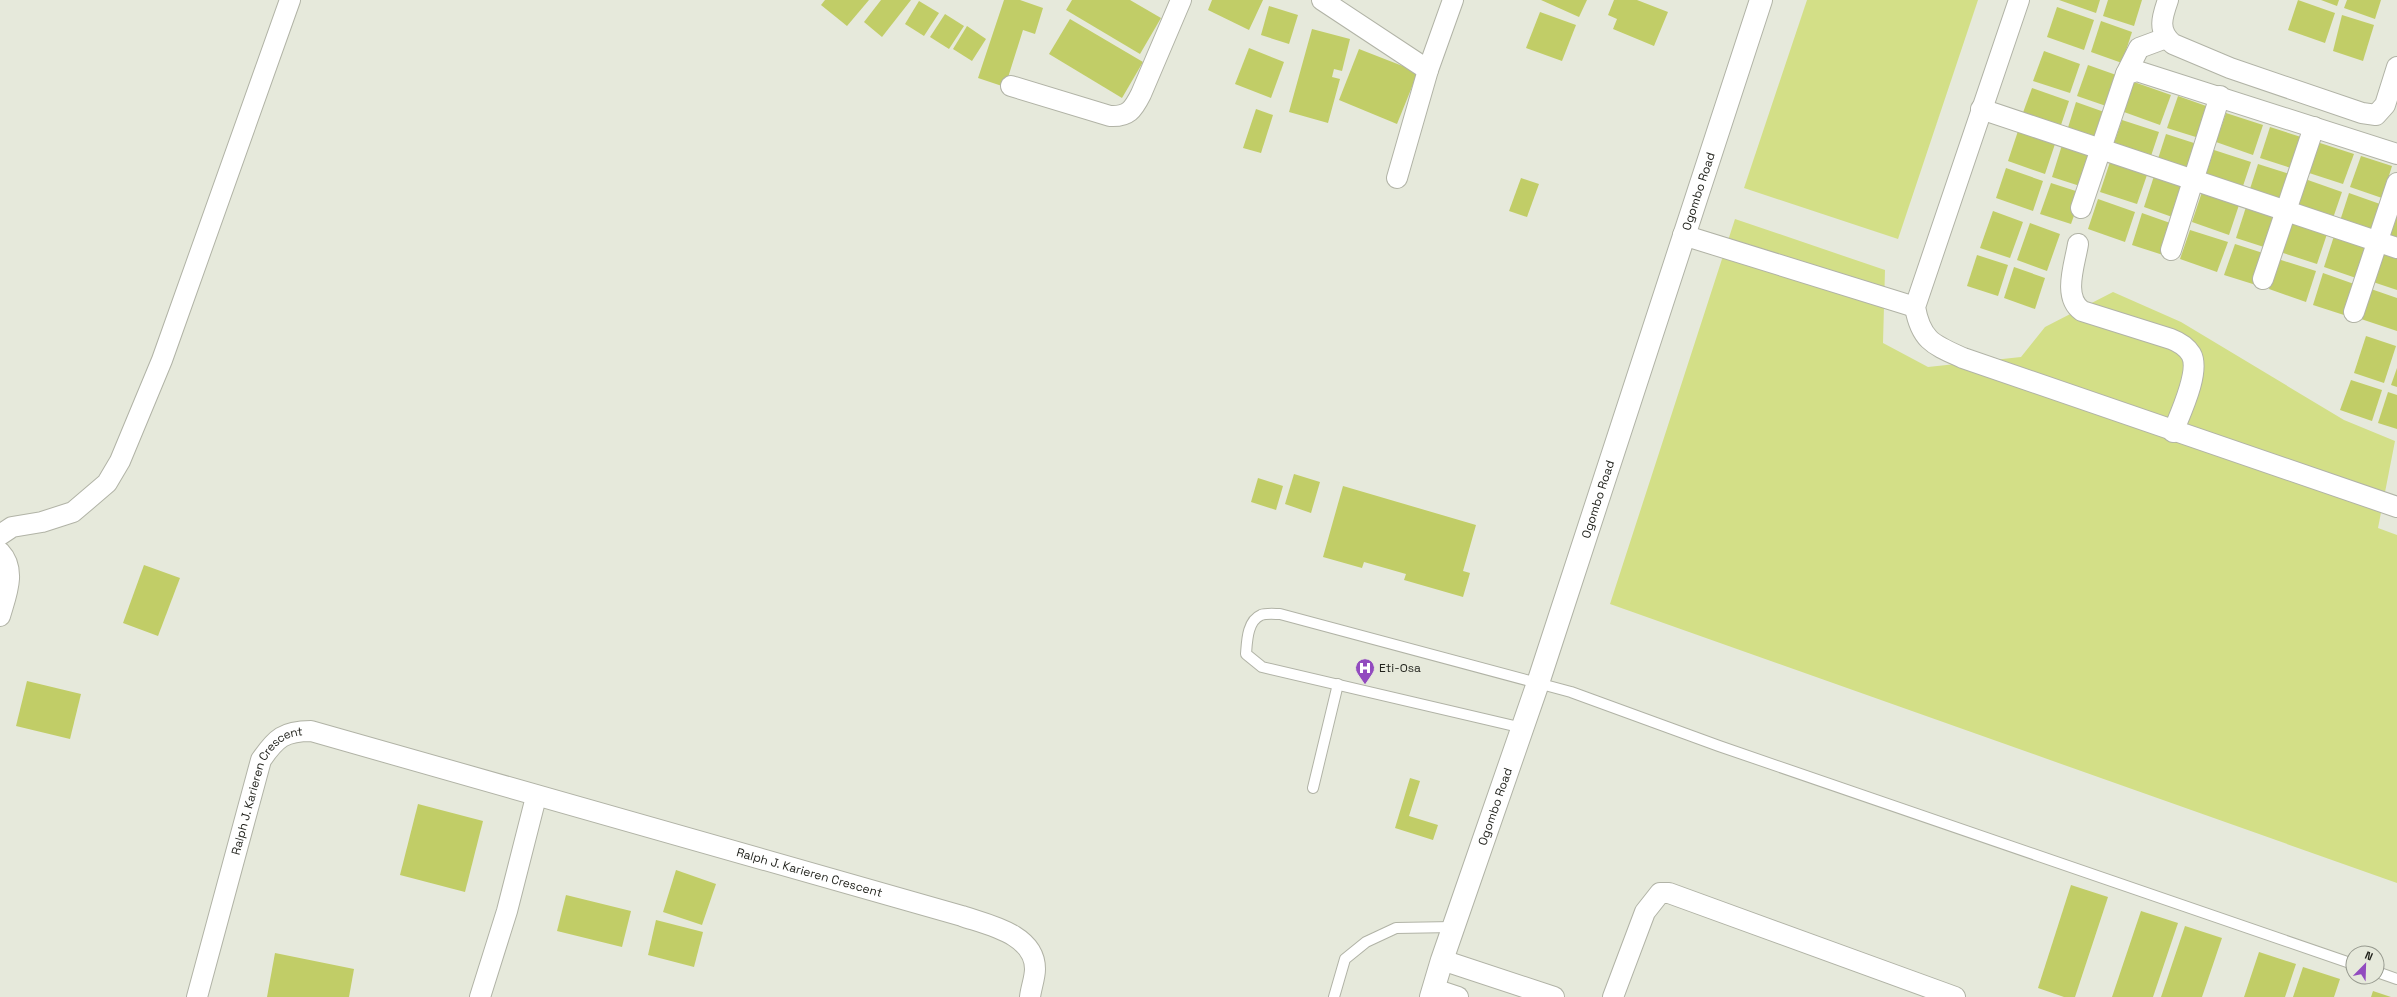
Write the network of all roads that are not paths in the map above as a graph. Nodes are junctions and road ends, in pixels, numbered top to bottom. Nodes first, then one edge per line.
1 (290, 0) edge
2 (1181, 0) edge
3 (1322, 0) edge
4 (1453, 0) edge
5 (1761, 0) edge
6 (2019, 0) edge
7 (2168, 0) edge
8 (2166, 38) junction
9 (2397, 68) edge
10 (1428, 70) junction
11 (2126, 74) junction
12 (1011, 86) dead end
13 (2220, 96) junction
14 (1982, 109) junction
15 (2391, 111) edge
16 (2314, 127) junction
17 (2100, 148) junction
18 (2397, 153) edge
19 (1397, 178) dead end
20 (2194, 180) junction
21 (2397, 183) edge
22 (2081, 208) dead end
23 (2287, 212) junction
24 (1683, 235) junction
25 (2377, 241) junction
26 (2078, 244) dead end
27 (2397, 248) edge
28 (2171, 250) dead end
29 (2263, 279) dead end
30 (1915, 307) junction
31 (2354, 312) dead end
32 (2173, 432) junction
33 (2397, 507) edge
34 (0, 535) edge
35 (0, 552) edge
36 (0, 616) edge
37 (1538, 683) junction
38 (1338, 684) junction
39 (1523, 728) junction
40 (1313, 788) dead end
41 (536, 796) junction
42 (1453, 927) junction
43 (1442, 960) junction
44 (2345, 961) edge
45 (2385, 975) edge
46 (2397, 979) edge
47 (1432, 993) edge
48 (197, 997) edge
49 (480, 997) edge
50 (1030, 997) edge
51 (1334, 997) edge
52 (1458, 997) edge
53 (1554, 997) edge
54 (1613, 997) edge
55 (1955, 997) edge

1 - 34 street
2 - 12 street
3 - 10 street
4 - 10 street
5 - 24 main road, Ogombo Road
6 - 14 street
7 - 8 street
8 - 11 street
8 - 15 street
9 - 15 street
10 - 19 street
11 - 13 street
11 - 17 street
13 - 16 street
13 - 20 street
14 - 17 street
14 - 30 street
16 - 18 street
16 - 23 street
17 - 20 street
17 - 22 street
20 - 23 street
20 - 28 street
21 - 25 street
23 - 25 street
23 - 29 street
24 - 30 street
24 - 37 main road, Ogombo Road
25 - 27 street
25 - 31 street
26 - 32 street
30 - 32 street
32 - 33 street
35 - 36 street
37 - 38 lane
37 - 39 main road, Ogombo Road
37 - 44 lane
38 - 39 lane
38 - 40 lane
39 - 42 main road, Ogombo Road
41 - 48 street, Ralph J. Karieren Crescent
41 - 49 street
41 - 50 street, Ralph J. Karieren Crescent
42 - 43 main road, Ogombo Road
42 - 51 lane
43 - 47 main road, Ogombo Road
43 - 53 street
45 - 46 lane
47 - 52 street
54 - 55 street

